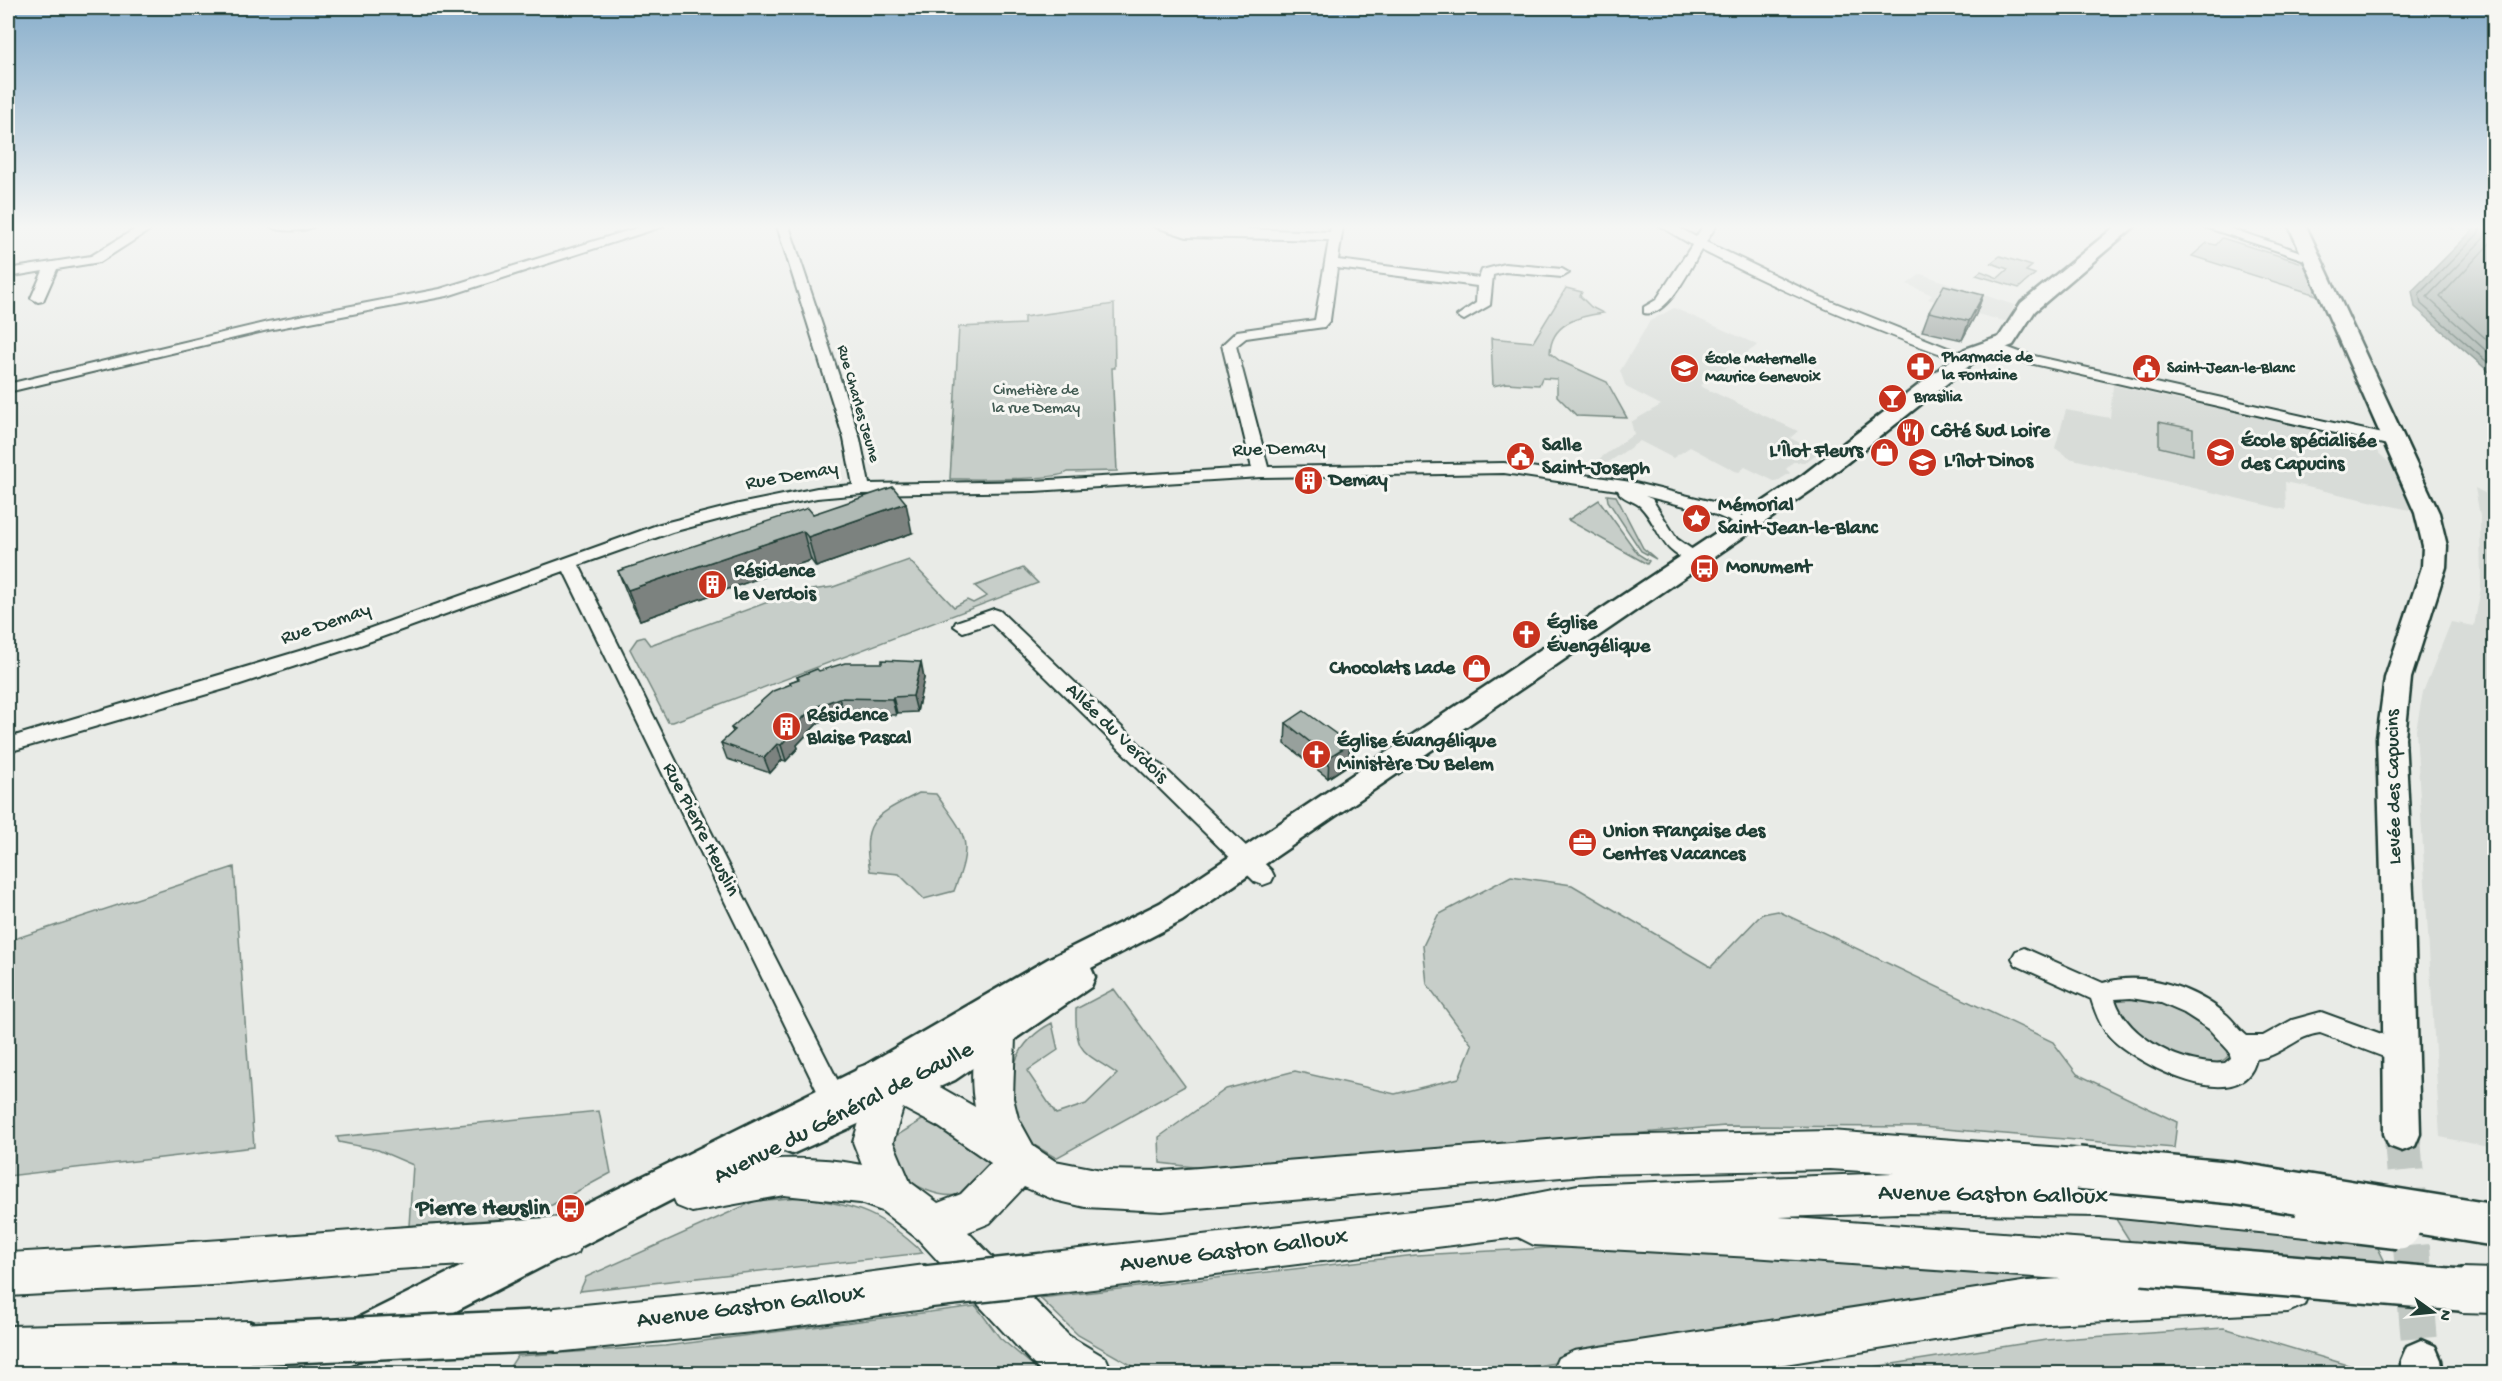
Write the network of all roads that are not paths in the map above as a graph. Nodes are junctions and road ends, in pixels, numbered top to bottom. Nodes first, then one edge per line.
1 (41, 290) edge
2 (450, 290) edge
3 (804, 290) edge
4 (1327, 290) edge
5 (1484, 290) edge
6 (1669, 290) edge
7 (1796, 290) edge
8 (2048, 290) edge
9 (2325, 290) edge
10 (38, 298) dead end
11 (1649, 310) dead end
12 (1464, 316) dead end
13 (1995, 347) junction
14 (1966, 358) junction
15 (8, 388) edge
16 (2392, 441) junction
17 (1260, 472) junction
18 (1619, 486) junction
19 (862, 489) junction
20 (1672, 497) junction
21 (1646, 502) junction
22 (1744, 523) junction
23 (1694, 556) junction
24 (569, 562) junction
25 (963, 626) dead end
26 (8, 745) edge
27 (1254, 868) junction
28 (1171, 912) junction
29 (2024, 958) dead end
30 (2102, 993) junction
31 (996, 1036) junction
32 (2241, 1045) junction
33 (2400, 1052) junction
34 (889, 1087) junction
35 (833, 1097) junction
36 (2402, 1134) tunnel mouth
37 (1021, 1161) junction
38 (2089, 1182) junction
39 (692, 1192) junction
40 (895, 1196) junction
41 (1492, 1222) junction
42 (933, 1225) junction
43 (2494, 1225) edge
44 (2494, 1239) edge
45 (546, 1246) junction
46 (8, 1275) edge
47 (2478, 1291) edge
48 (8, 1349) edge
49 (290, 1374) edge
50 (330, 1374) edge
51 (1090, 1374) edge
52 (1575, 1374) edge

1 - 10 street
2 - 15 street
3 - 19 street, Rue Charles Jeune
4 - 17 street
5 - 12 street
6 - 11 street
7 - 14 street
8 - 13 main road
9 - 16 main road, Levée des Capucins
13 - 14 main road
13 - 16 street
14 - 22 main road
16 - 33 main road, Levée des Capucins
17 - 18 street, Rue Demay
17 - 19 street, Rue Demay
18 - 20 street, Rue Demay
18 - 21 street, Rue Demay
19 - 24 street, Rue Demay
20 - 21 street, Rue Demay
20 - 22 street, Rue Demay
21 - 23 street, Rue Demay
22 - 23 main road
23 - 27 main road
24 - 26 street, Rue Demay
24 - 35 street, Rue Pierre Heuslin
25 - 27 street, Allée du Verdois
27 - 28 main road
28 - 31 main road, Avenue du Général de Gaulle
28 - 34 main road
29 - 30 street
30 - 32 street
30 - 32 street
31 - 34 main road, Avenue du Général de Gaulle
31 - 37 main road
32 - 33 street
33 - 36 main road, Levée des Capucins
34 - 35 main road
34 - 37 main road
34 - 39 main road, Avenue du Général de Gaulle
34 - 40 main road
35 - 45 main road
37 - 38 main road
37 - 42 main road
38 - 41 main road, Avenue Gaston Galloux
38 - 43 main road, bridge
38 - 44 main road, Avenue Gaston Galloux, bridge
39 - 40 main road
39 - 50 main road, Avenue du Général de Gaulle
40 - 42 main road
41 - 47 main road, Avenue Gaston Galloux, bridge
41 - 48 main road, Avenue Gaston Galloux, bridge
42 - 51 main road
45 - 46 main road
45 - 49 main road
47 - 52 main road, bridge

